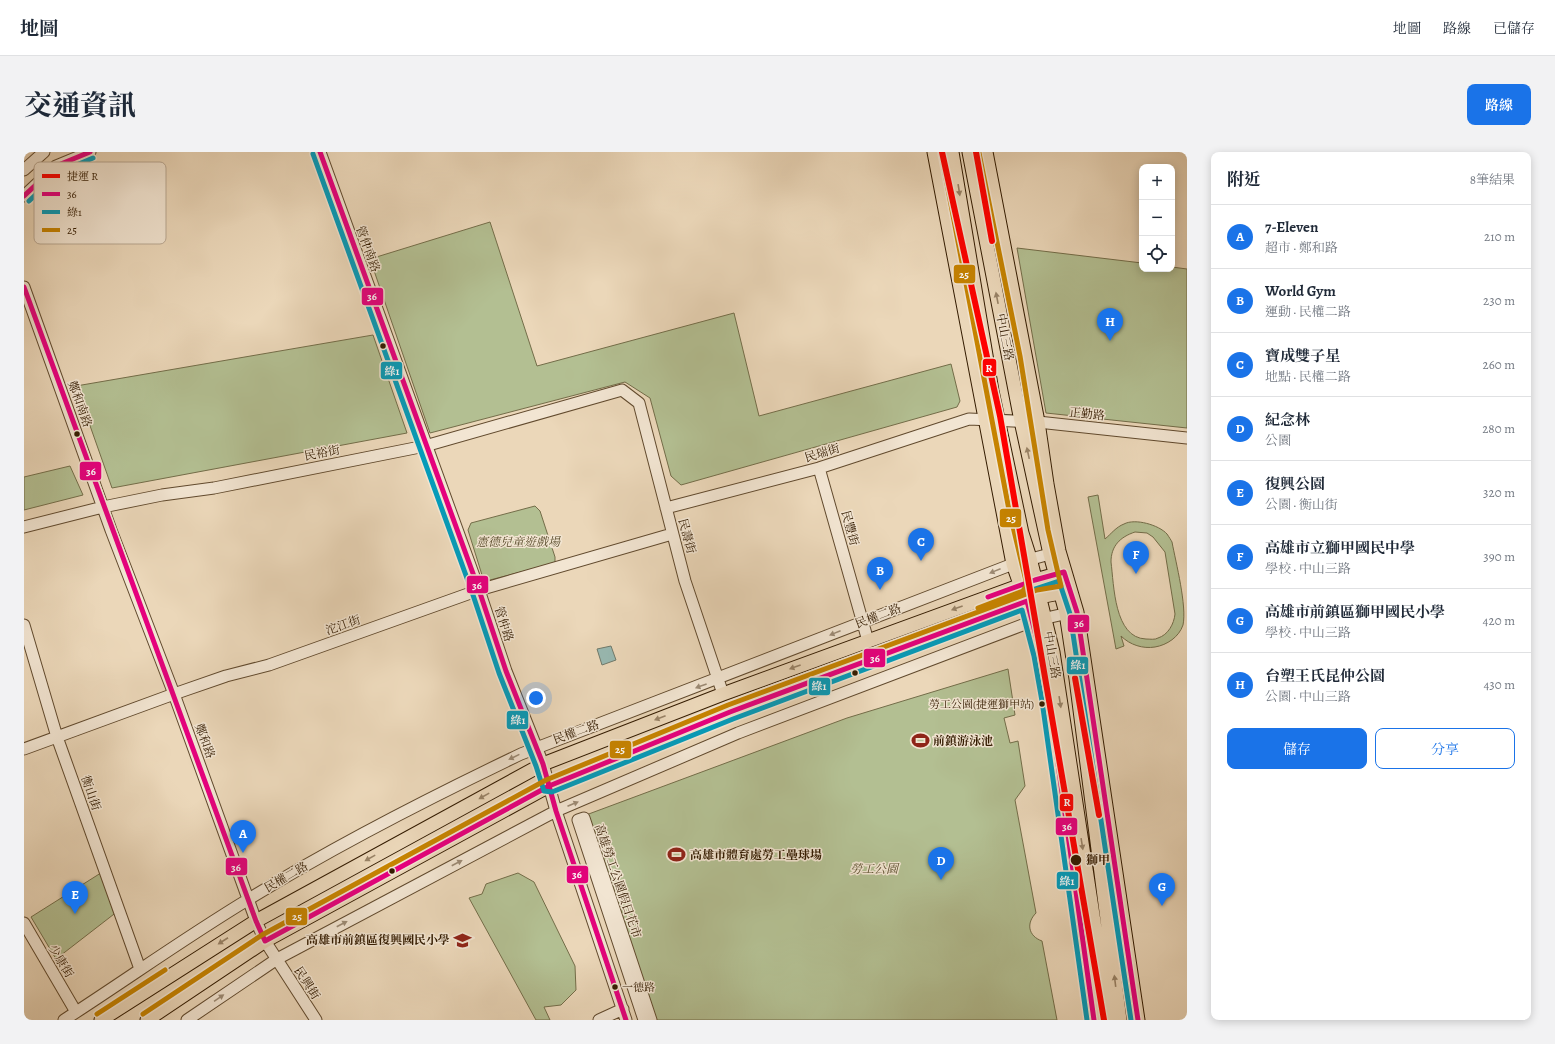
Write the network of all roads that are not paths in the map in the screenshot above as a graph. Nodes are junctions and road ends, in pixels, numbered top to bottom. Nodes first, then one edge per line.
1 (44, 152) edge
2 (90, 152) edge
3 (320, 152) edge
4 (934, 152) edge
5 (952, 152) edge
6 (969, 152) edge
7 (986, 152) edge
8 (66, 162) edge
9 (24, 170) edge
10 (34, 187) edge
11 (24, 196) edge
12 (24, 286) edge
13 (622, 390) joint
14 (984, 419) junction
15 (999, 420) junction
16 (1021, 422) junction
17 (1038, 422) junction
18 (1187, 438) edge
19 (425, 446) junction
20 (820, 468) junction
21 (103, 507) junction
22 (666, 508) junction
23 (24, 527) edge
24 (111, 530) joint
25 (672, 534) junction
26 (1054, 552) junction
27 (1030, 558) junction
28 (1013, 564) junction
29 (1060, 573) junction
30 (1035, 580) junction
31 (1020, 585) junction
32 (479, 590) junction
33 (1065, 592) junction
34 (1039, 597) junction
35 (1027, 601) junction
36 (1071, 612) junction
37 (1039, 619) junction
38 (863, 622) junction
39 (24, 625) edge
40 (868, 641) junction
41 (718, 679) junction
42 (174, 694) junction
43 (723, 694) junction
44 (58, 736) junction
45 (537, 747) junction
46 (24, 749) edge
47 (543, 764) junction
48 (549, 786) junction
49 (556, 811) junction
50 (249, 898) junction
51 (256, 920) junction
52 (24, 923) edge
53 (265, 941) junction
54 (277, 959) junction
55 (140, 969) junction
56 (622, 1009) junction
57 (76, 1012) junction
58 (64, 1020) edge
59 (101, 1020) edge
60 (147, 1020) edge
61 (187, 1020) edge
62 (316, 1020) edge
63 (599, 1020) edge
64 (626, 1020) edge
65 (644, 1020) edge
66 (651, 1020) edge
67 (1094, 1020) edge
68 (1109, 1020) edge
69 (1120, 1020) edge
70 (1138, 1020) edge

1 - 9 street
2 - 8 street
3 - 19 street, 管仲南路
4 - 14 main road, 中山三路
5 -> 15 main road, 中山三路
16 -> 6 main road, 中山三路
7 - 17 main road, 中山三路
10 - 11 street
12 - 21 street, 鄭和南路
13 - 19 street, 民裕街
13 - 22 street, 民壽街
14 - 15 street, 正勤路
14 - 20 street, 民瑞街
14 - 28 main road, 中山三路
15 - 16 street, 正勤路
15 - 27 main road, 中山三路
16 - 17 street, 正勤路
26 -> 16 main road, 中山三路
17 - 18 street, 正勤路
17 - 26 main road, 中山三路
19 - 21 street, 民裕街
19 - 32 street, 管仲路
20 - 22 street, 民瑞街
20 - 38 street, 民豐街
21 - 23 street, 民裕街
21 - 24 street, 鄭和南路
22 - 25 street, 民壽街
24 - 42 street, 鄭和路
25 - 32 street, 沱江街
25 - 41 street, 民壽街
26 - 27 street, 民權二路
26 - 29 main road, 中山三路
27 - 28 street, 民權二路
27 - 30 main road, 中山三路
28 - 31 main road, 中山三路
28 -> 38 street, 民權二路
29 - 30 main road, 民權二路
29 - 33 main road, 中山三路
30 - 31 main road, 民權二路
30 - 34 main road, 中山三路
31 - 35 main road, 中山三路
31 -> 40 main road, 民權二路
32 - 42 street, 沱江街
32 - 45 street, 管仲路
33 - 34 main road
33 - 36 main road, 中山三路
34 - 35 main road
34 - 37 main road, 中山三路
35 - 37 main road, 中山三路
35 - 48 main road
36 - 37 street
69 -> 36 main road, 中山三路
36 - 70 main road, 中山三路
49 -> 37 street
37 - 67 main road, 中山三路
37 -> 68 main road, 中山三路
38 - 40 street, 民豐街
38 -> 41 street, 民權二路
39 - 44 street, 衡山街
40 -> 43 main road, 民權二路
41 - 43 street, 民壽街
41 -> 45 street, 民權二路
42 - 44 street, 沱江街
42 - 50 street, 鄭和路
43 -> 47 main road, 民權二路
44 - 46 street, 沱江街
44 - 55 street, 衡山街
45 - 47 street, 管仲路
45 -> 50 street, 民權二路
47 - 48 street, 管仲路
47 -> 51 main road, 民權二路
48 - 49 street, 管仲路
48 - 53 main road
54 -> 49 street
49 - 56 street
50 - 51 street, 鄭和路
50 - 55 street, 民權二路
51 - 53 street, 鄭和路
51 -> 59 main road, 民權二路
52 - 57 street, 少康街
53 - 54 street, 鄭和路
53 - 60 main road
61 -> 54 street
54 - 62 street, 民興街
55 - 57 street, 民權二路
56 - 63 street
56 - 64 street
57 - 58 street, 民權二路
65 - 66 street, 高雄勞工公園假日花市

